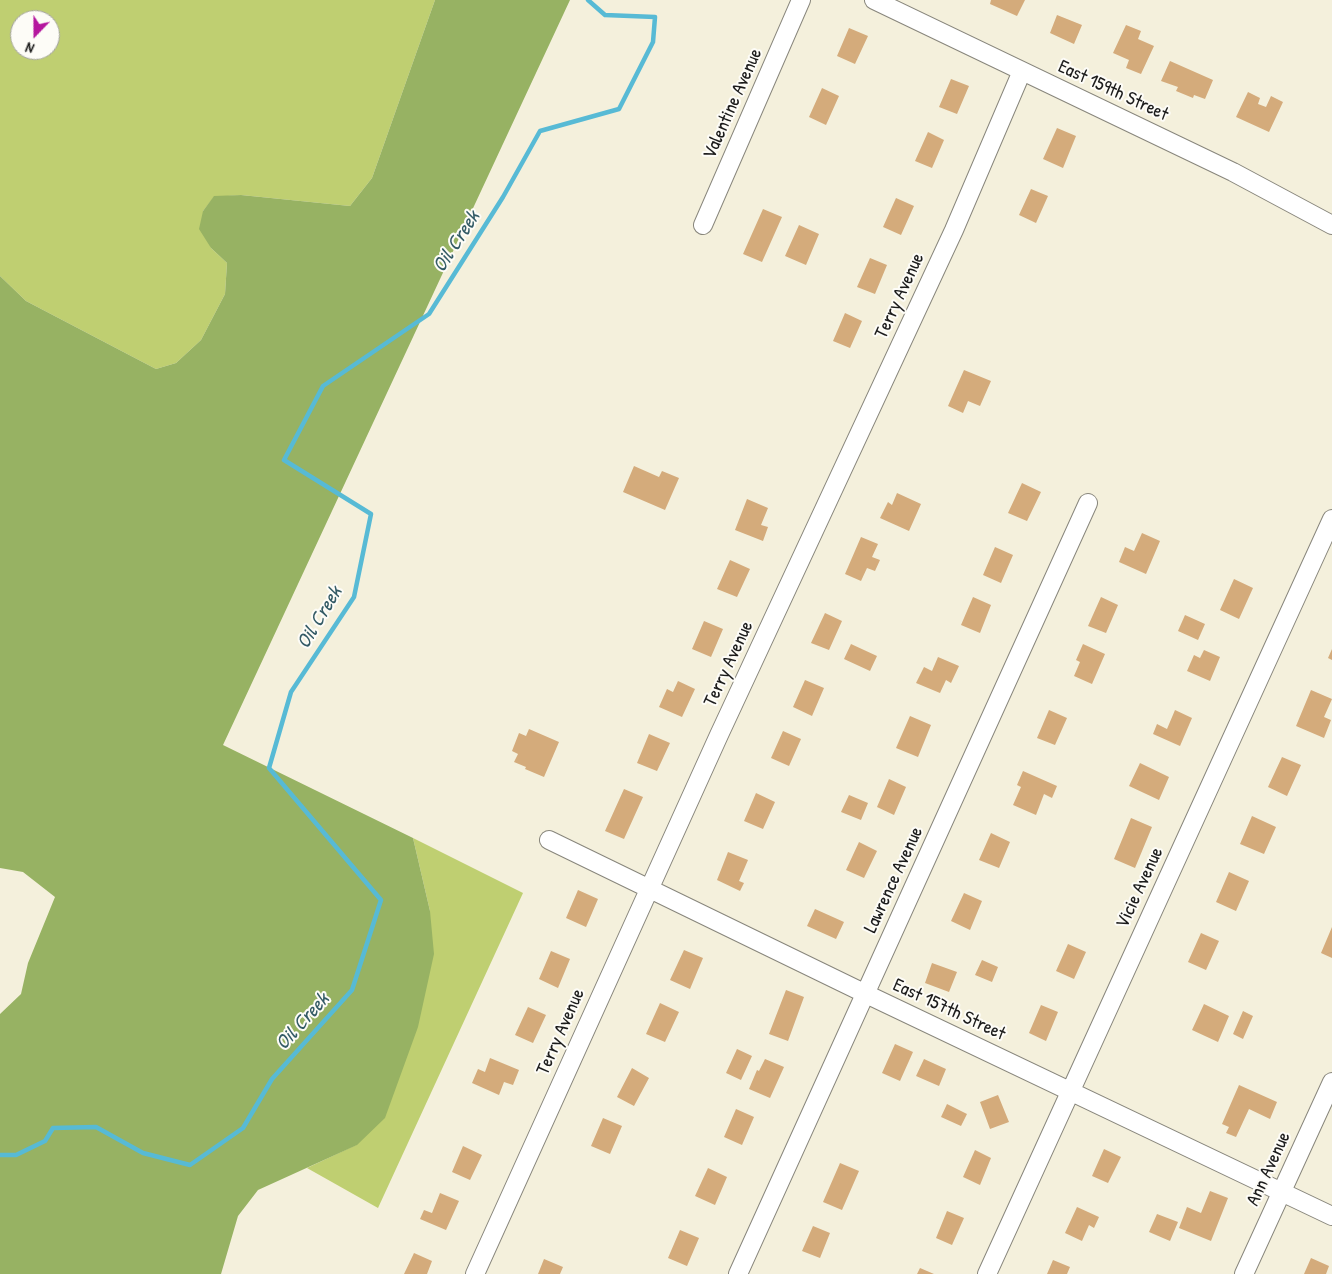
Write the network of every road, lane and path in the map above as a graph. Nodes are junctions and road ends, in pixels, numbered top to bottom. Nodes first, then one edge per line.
1 (801, 0) edge
2 (874, 0) edge
3 (1022, 71) junction
4 (703, 225) dead end
5 (1332, 225) edge
6 (1088, 503) dead end
7 (1332, 519) edge
8 (549, 840) dead end
9 (649, 889) junction
10 (866, 994) junction
11 (1332, 1082) edge
12 (1070, 1092) junction
13 (1282, 1192) junction
14 (1332, 1216) edge
15 (475, 1274) edge
16 (738, 1274) edge
17 (987, 1274) edge
18 (1244, 1274) edge

1 - 4 street, Valentine Avenue
2 - 3 street, East 159th Street
3 - 5 street, East 159th Street
3 - 9 street, Terry Avenue
6 - 10 street, Lawrence Avenue
7 - 12 street, Vicie Avenue
8 - 9 street, East 157th Street
9 - 10 street, East 157th Street
9 - 15 street, Terry Avenue
10 - 12 street, East 157th Street
10 - 16 street, Lawrence Avenue
11 - 13 street, Ann Avenue
12 - 13 street, East 157th Street
12 - 17 street, Vicie Avenue
13 - 14 street, East 157th Street
13 - 18 street, Ann Avenue

